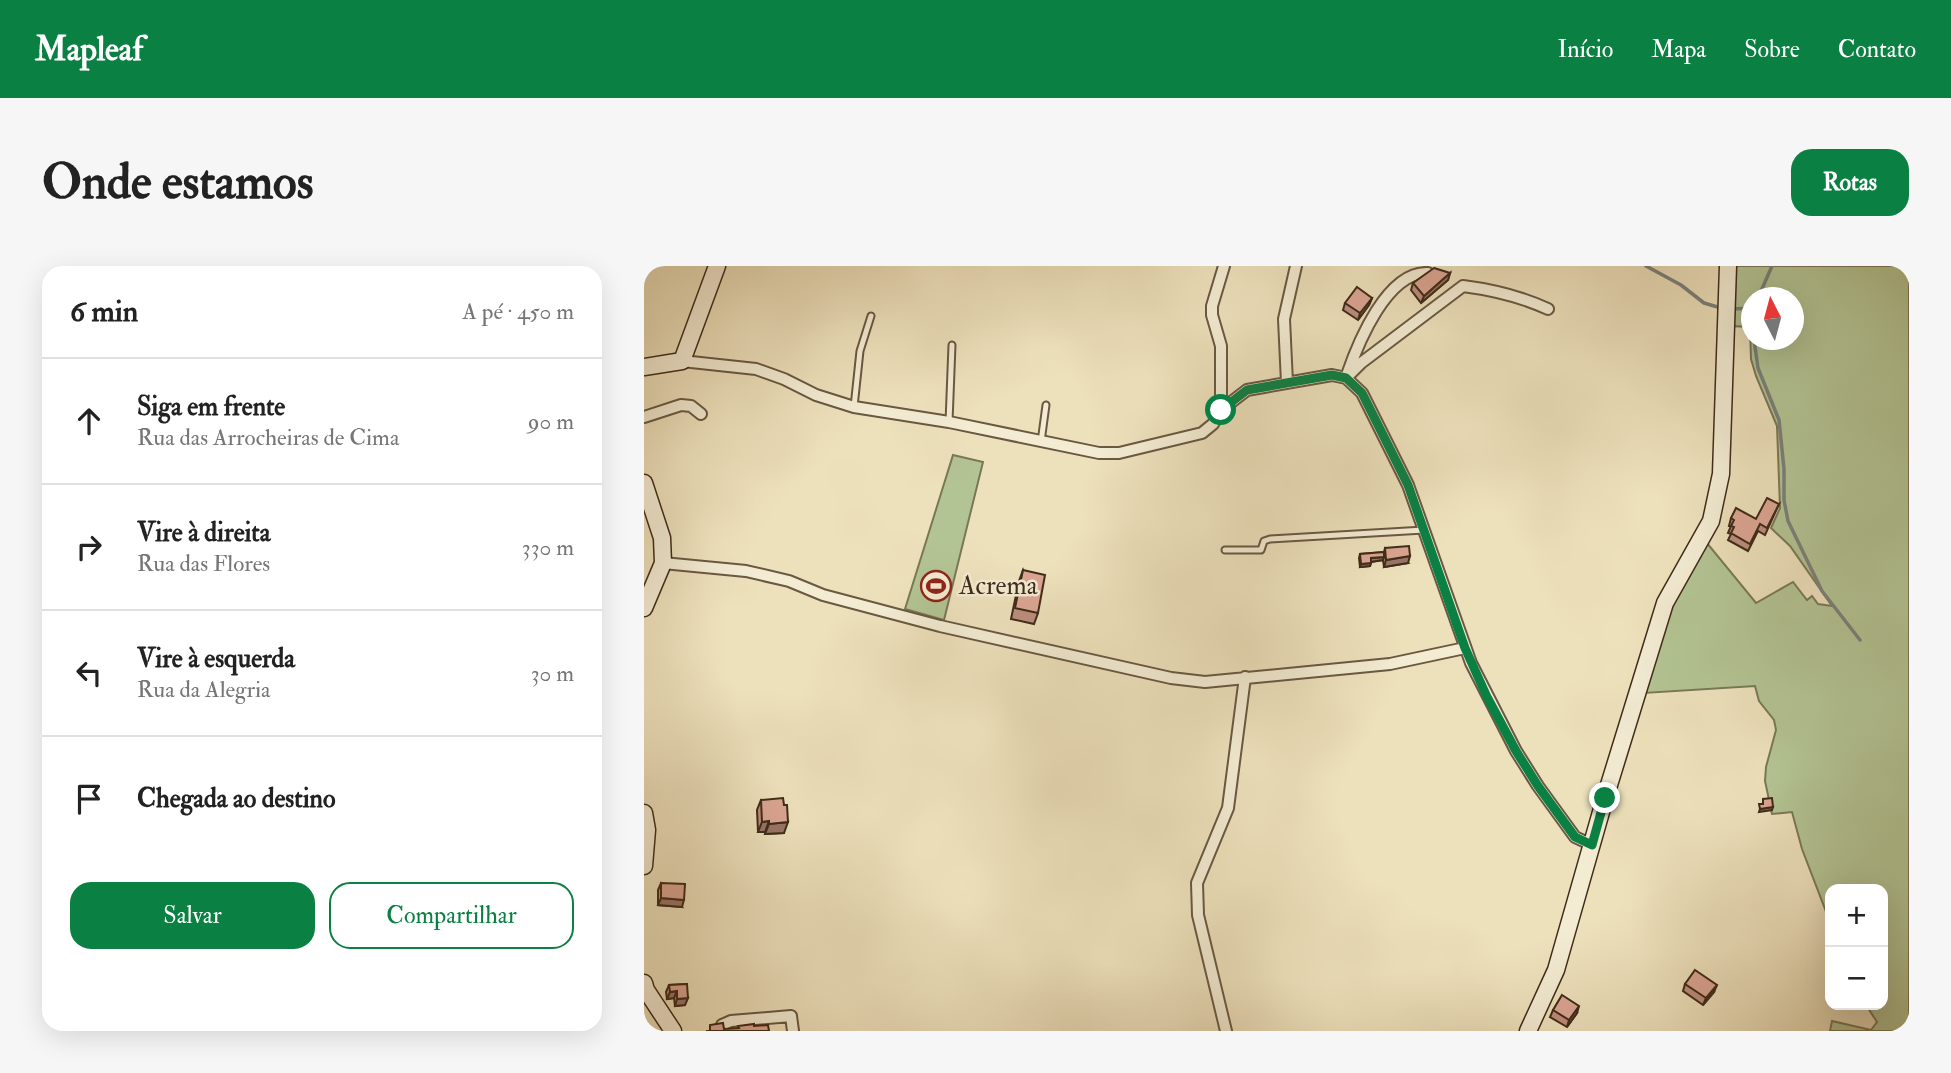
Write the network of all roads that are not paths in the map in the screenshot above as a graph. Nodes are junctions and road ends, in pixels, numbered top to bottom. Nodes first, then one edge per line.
1 (717, 266) edge
2 (1224, 266) edge
3 (1296, 266) edge
4 (1728, 266) edge
5 (1428, 273) edge
6 (1548, 309) dead end
7 (871, 316) dead end
8 (953, 345) dead end
9 (682, 361) junction
10 (644, 367) edge
11 (1346, 378) junction
12 (1287, 383) junction
13 (1046, 405) dead end
14 (854, 407) junction
15 (1221, 410) junction
16 (701, 414) dead end
17 (644, 417) edge
18 (949, 422) junction
19 (1041, 442) junction
20 (644, 483) edge
21 (1424, 530) junction
22 (1225, 550) dead end
23 (663, 563) junction
24 (644, 608) edge
25 (1465, 648) junction
26 (1245, 677) junction
27 (644, 813) edge
28 (1592, 845) junction
29 (644, 866) edge
30 (644, 983) edge
31 (722, 1025) edge
32 (673, 1031) edge
33 (793, 1031) edge
34 (1226, 1031) edge
35 (1528, 1031) edge

1 - 9 street
2 - 15 street
3 - 12 street
4 - 28 street
5 - 11 street
6 - 11 street
7 - 14 lane
8 - 18 lane
9 - 10 street
9 - 14 street
11 - 12 street
11 - 21 street
12 - 15 street
13 - 19 lane
14 - 18 street
15 - 19 street
16 - 17 street
18 - 19 street
20 - 23 street
21 - 22 lane
21 - 25 street
23 - 24 street
23 - 26 street
25 - 26 street
25 - 28 street
26 - 34 street
27 - 29 street
28 - 35 street
30 - 32 street
31 - 33 street

